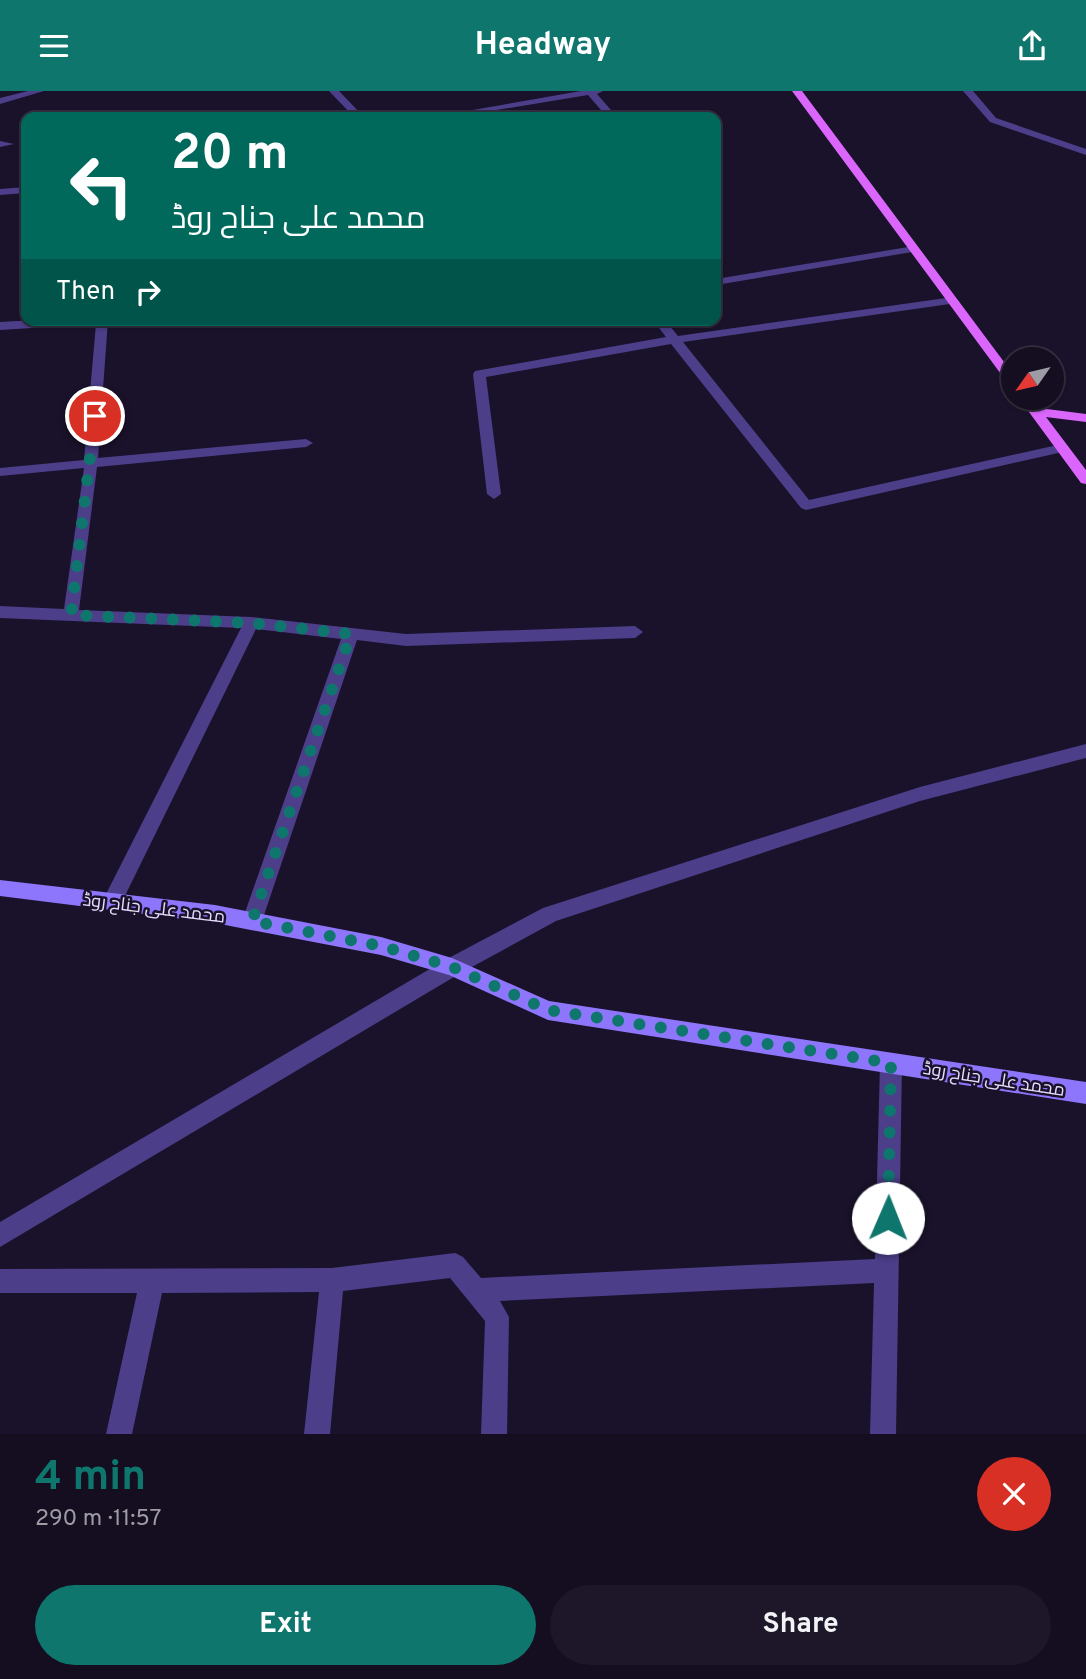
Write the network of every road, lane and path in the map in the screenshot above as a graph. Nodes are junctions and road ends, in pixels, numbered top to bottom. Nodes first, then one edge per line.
1 (39, 91) edge
2 (334, 91) edge
3 (797, 91) edge
4 (968, 91) edge
5 (594, 92) edge
6 (0, 101) edge
7 (354, 112) edge
8 (469, 112) edge
9 (608, 112) edge
10 (1086, 152) edge
11 (21, 190) edge
12 (0, 192) edge
13 (914, 249) junction
14 (721, 281) edge
15 (953, 301) junction
16 (21, 325) edge
17 (0, 326) edge
18 (99, 326) edge
19 (663, 326) edge
20 (672, 340) junction
21 (1001, 366) edge
22 (1036, 412) joint
23 (1086, 418) edge
24 (306, 443) dead end
25 (1062, 448) junction
26 (91, 464) junction
27 (0, 472) edge
28 (1085, 474) edge
29 (494, 493) dead end
30 (0, 612) edge
31 (71, 615) junction
32 (251, 623) junction
33 (635, 632) dead end
34 (351, 634) junction
35 (1086, 751) edge
36 (6, 891) edge
37 (111, 902) junction
38 (252, 921) junction
39 (452, 967) junction
40 (891, 1063) junction
41 (1086, 1093) edge
42 (0, 1235) edge
43 (887, 1270) junction
44 (332, 1280) junction
45 (0, 1281) edge
46 (152, 1281) junction
47 (477, 1290) junction
48 (119, 1434) edge
49 (317, 1434) edge
50 (494, 1434) edge
51 (883, 1434) edge

1 - 6 street
2 - 7 street
3 - 13 main road
4 - 10 street
5 - 8 street
5 - 9 street
11 - 12 street
13 - 14 street
13 - 15 main road
15 - 20 street
15 - 21 main road
16 - 17 street
18 - 26 street
19 - 20 street
20 - 25 street
20 - 29 street
22 - 23 main road
22 - 25 main road
24 - 26 street
25 - 28 main road
26 - 27 street
26 - 31 street
30 - 31 street
31 - 32 street
32 - 34 street
32 - 37 street
33 - 34 street
34 - 38 street
35 - 39 street
36 - 37 main road, محمد علی جناح روڈ
37 - 38 main road, محمد علی جناح روڈ
38 - 39 main road, محمد علی جناح روڈ
39 - 40 main road, محمد علی جناح روڈ
39 - 42 street
40 - 41 main road, محمد علی جناح روڈ
40 - 43 street
43 - 47 street
43 - 51 street
44 - 46 street
44 - 47 street
44 - 49 street
45 - 46 street
46 - 48 street
47 - 50 street

